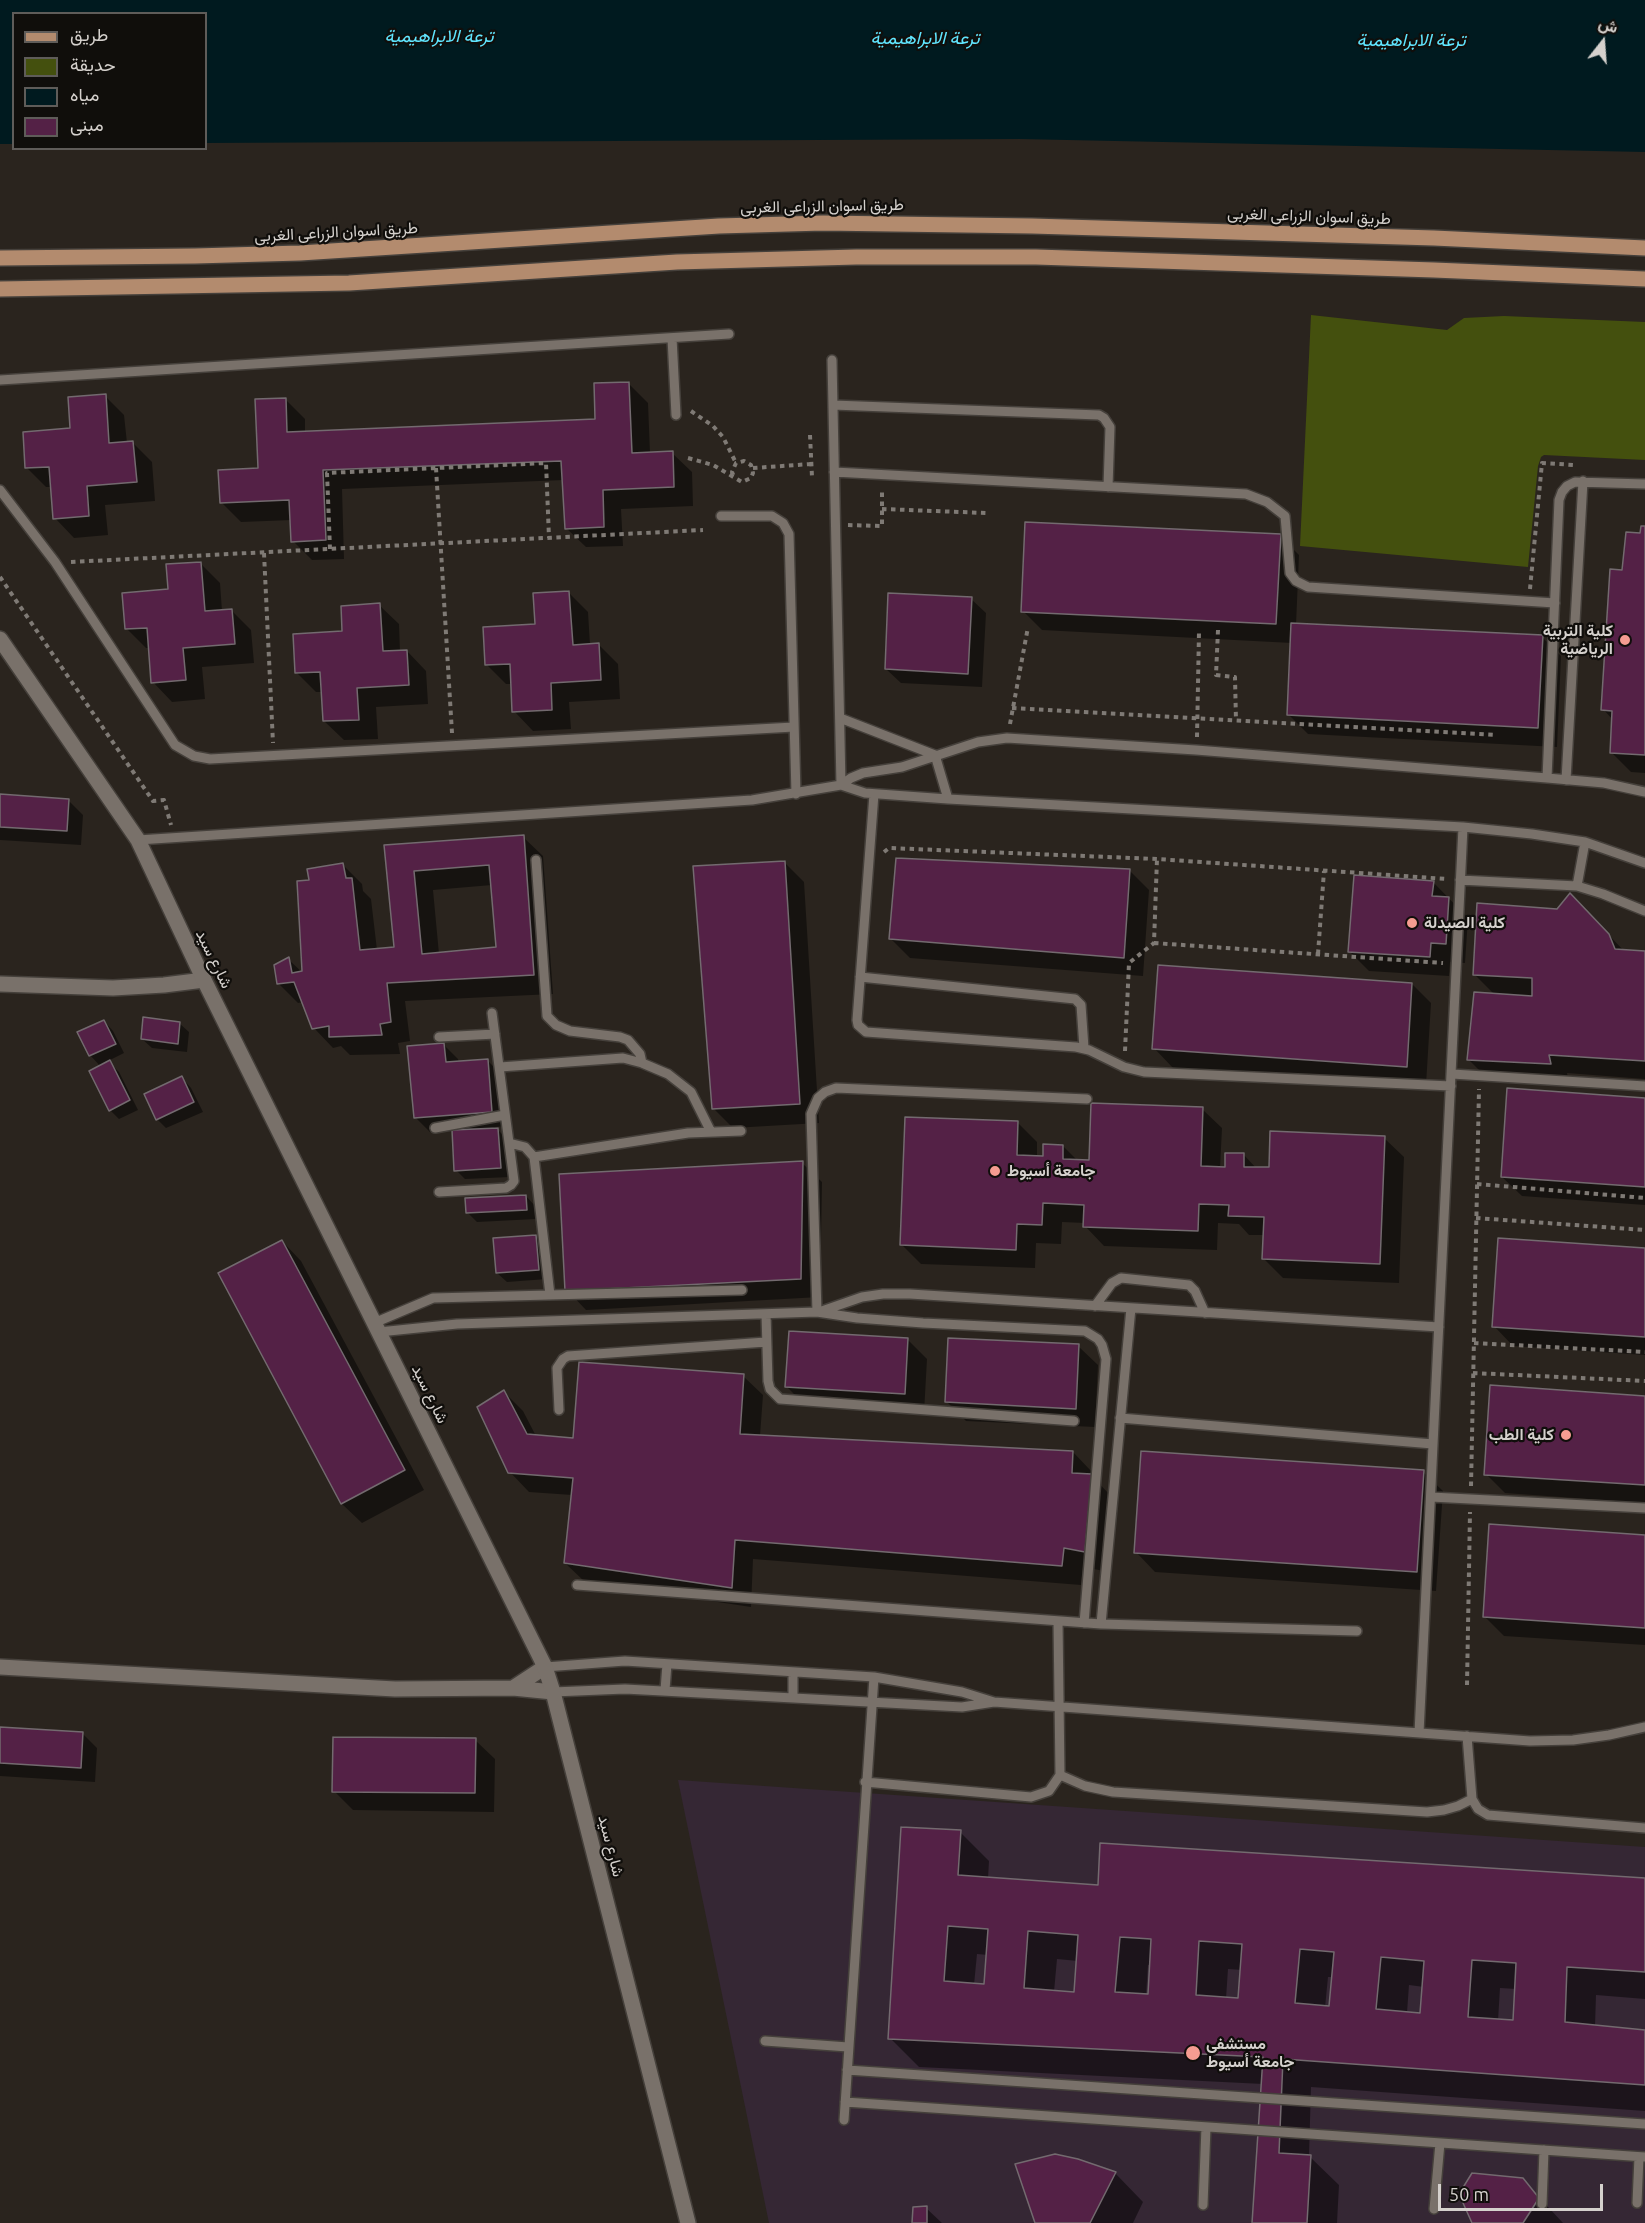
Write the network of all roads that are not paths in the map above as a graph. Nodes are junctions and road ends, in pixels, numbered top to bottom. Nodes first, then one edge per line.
1 (1645, 248) edge
2 (0, 258) edge
3 (1645, 279) edge
4 (0, 289) edge
5 (729, 334) dead end
6 (672, 338) junction
7 (832, 360) dead end
8 (0, 380) edge
9 (833, 405) junction
10 (676, 411) road end
11 (834, 472) junction
12 (1583, 481) junction
13 (1645, 484) edge
14 (1108, 487) junction
15 (0, 490) edge
16 (722, 516) dead end
17 (1554, 603) junction
18 (0, 639) edge
19 (840, 718) junction
20 (794, 727) junction
21 (935, 755) junction
22 (1547, 778) junction
23 (1566, 780) junction
24 (841, 785) junction
25 (1645, 792) edge
26 (796, 794) junction
27 (874, 794) junction
28 (948, 799) junction
29 (1463, 827) junction
30 (138, 840) junction
31 (1585, 842) junction
32 (536, 860) dead end
33 (1645, 862) edge
34 (1460, 880) junction
35 (1577, 886) junction
36 (1645, 911) edge
37 (860, 977) junction
38 (204, 980) junction
39 (0, 984) edge
40 (492, 1013) dead end
41 (495, 1034) junction
42 (439, 1037) dead end
43 (1084, 1048) junction
44 (642, 1063) junction
45 (500, 1067) junction
46 (1452, 1074) junction
47 (1451, 1086) junction
48 (1645, 1086) edge
49 (1087, 1099) dead end
50 (506, 1115) junction
51 (435, 1128) dead end
52 (741, 1131) dead end
53 (711, 1132) junction
54 (509, 1143) junction
55 (534, 1157) junction
56 (439, 1192) dead end
57 (742, 1290) dead end
58 (550, 1295) junction
59 (1095, 1306) junction
60 (1131, 1308) junction
61 (817, 1312) junction
62 (1204, 1313) junction
63 (766, 1314) junction
64 (377, 1327) junction
65 (1439, 1327) junction
66 (766, 1342) junction
67 (559, 1410) dead end
68 (1120, 1418) junction
69 (1074, 1421) dead end
70 (1433, 1444) junction
71 (1431, 1497) junction
72 (1645, 1508) edge
73 (577, 1585) dead end
74 (1058, 1621) junction
75 (1084, 1623) junction
76 (1101, 1624) junction
77 (1357, 1631) dead end
78 (667, 1664) junction
79 (0, 1667) edge
80 (545, 1667) junction
81 (793, 1672) junction
82 (874, 1677) junction
83 (513, 1688) junction
84 (665, 1690) junction
85 (553, 1692) junction
86 (793, 1698) junction
87 (872, 1702) junction
88 (994, 1702) junction
89 (1059, 1707) junction
90 (1645, 1727) edge
91 (1419, 1733) junction
92 (1467, 1736) junction
93 (1060, 1775) junction
94 (866, 1782) junction
95 (1472, 1799) junction
96 (1645, 1828) edge
97 (765, 2041) dead end
98 (848, 2047) junction
99 (847, 2070) junction
100 (845, 2102) junction
101 (844, 2120) dead end
102 (1645, 2124) edge
103 (1206, 2127) junction
104 (1440, 2143) junction
105 (1544, 2150) junction
106 (1642, 2157) edge
107 (1637, 2203) dead end
108 (1542, 2204) dead end
109 (1203, 2205) dead end
110 (1434, 2208) dead end
111 (688, 2223) edge

1 - 2 main road, طريق اسوان الزراعى الغربى
3 - 4 main road
5 - 6 lane
6 - 8 lane
6 - 10 lane
7 - 9 lane
9 - 11 lane
9 - 14 lane
11 - 14 lane
11 - 19 lane
12 - 13 lane
12 - 17 lane
12 - 23 lane
14 - 17 lane
15 - 20 lane
16 - 20 lane
17 - 22 lane
18 - 30 main road, شارع سيد
19 - 21 lane
19 - 24 lane
20 - 26 lane
21 - 22 lane
21 - 24 lane
21 - 28 lane
22 - 23 lane
23 - 25 lane
24 - 26 lane
24 - 27 lane
26 - 30 lane
27 - 28 lane
27 - 37 lane
28 - 29 lane
29 - 31 lane
29 - 34 lane
30 - 38 main road, شارع سيد
31 - 33 lane
31 - 35 lane
32 - 44 lane
34 - 35 lane
34 - 46 lane
35 - 36 lane
37 - 43 lane
37 - 43 lane
38 - 39 main road
38 - 64 main road, شارع سيد
40 - 41 lane
41 - 42 lane
41 - 45 lane
43 - 47 lane
44 - 45 lane
44 - 53 lane
45 - 50 lane
46 - 47 lane
46 - 48 lane
47 - 65 lane
49 - 61 lane
50 - 51 lane
50 - 54 lane
52 - 53 lane
53 - 55 lane
54 - 55 lane
54 - 56 lane
55 - 58 lane
57 - 58 lane
58 - 64 lane
59 - 60 lane
59 - 61 lane
59 - 62 lane
60 - 62 lane
60 - 68 lane
61 - 63 lane
61 - 75 lane
62 - 65 lane
63 - 64 lane
63 - 66 lane
64 - 80 main road, شارع سيد
65 - 70 lane
66 - 67 lane
66 - 69 lane
68 - 70 lane
68 - 76 lane
70 - 71 lane
71 - 72 lane
71 - 91 lane
73 - 74 lane
74 - 75 lane
74 - 89 lane
75 - 76 lane
76 - 77 lane
78 - 80 lane
78 - 81 lane
78 - 84 lane
79 - 83 main road
80 - 83 main road
80 - 85 main road, شارع سيد
81 - 82 lane
81 - 86 lane
82 - 87 lane
82 - 88 lane
83 - 85 main road
84 - 85 lane
84 - 86 lane
85 - 111 main road, شارع سيد
86 - 87 lane
87 - 88 lane
87 - 94 lane
88 - 89 lane
89 - 91 lane
89 - 93 lane
90 - 92 lane
91 - 92 lane
92 - 95 lane
93 - 94 lane
93 - 95 lane
94 - 98 lane
95 - 96 lane
97 - 98 lane
98 - 99 lane
99 - 100 lane
99 - 102 lane
100 - 101 lane
100 - 103 lane
103 - 104 lane
103 - 109 lane
104 - 105 lane
104 - 110 lane
105 - 106 lane
105 - 108 lane
106 - 107 lane

